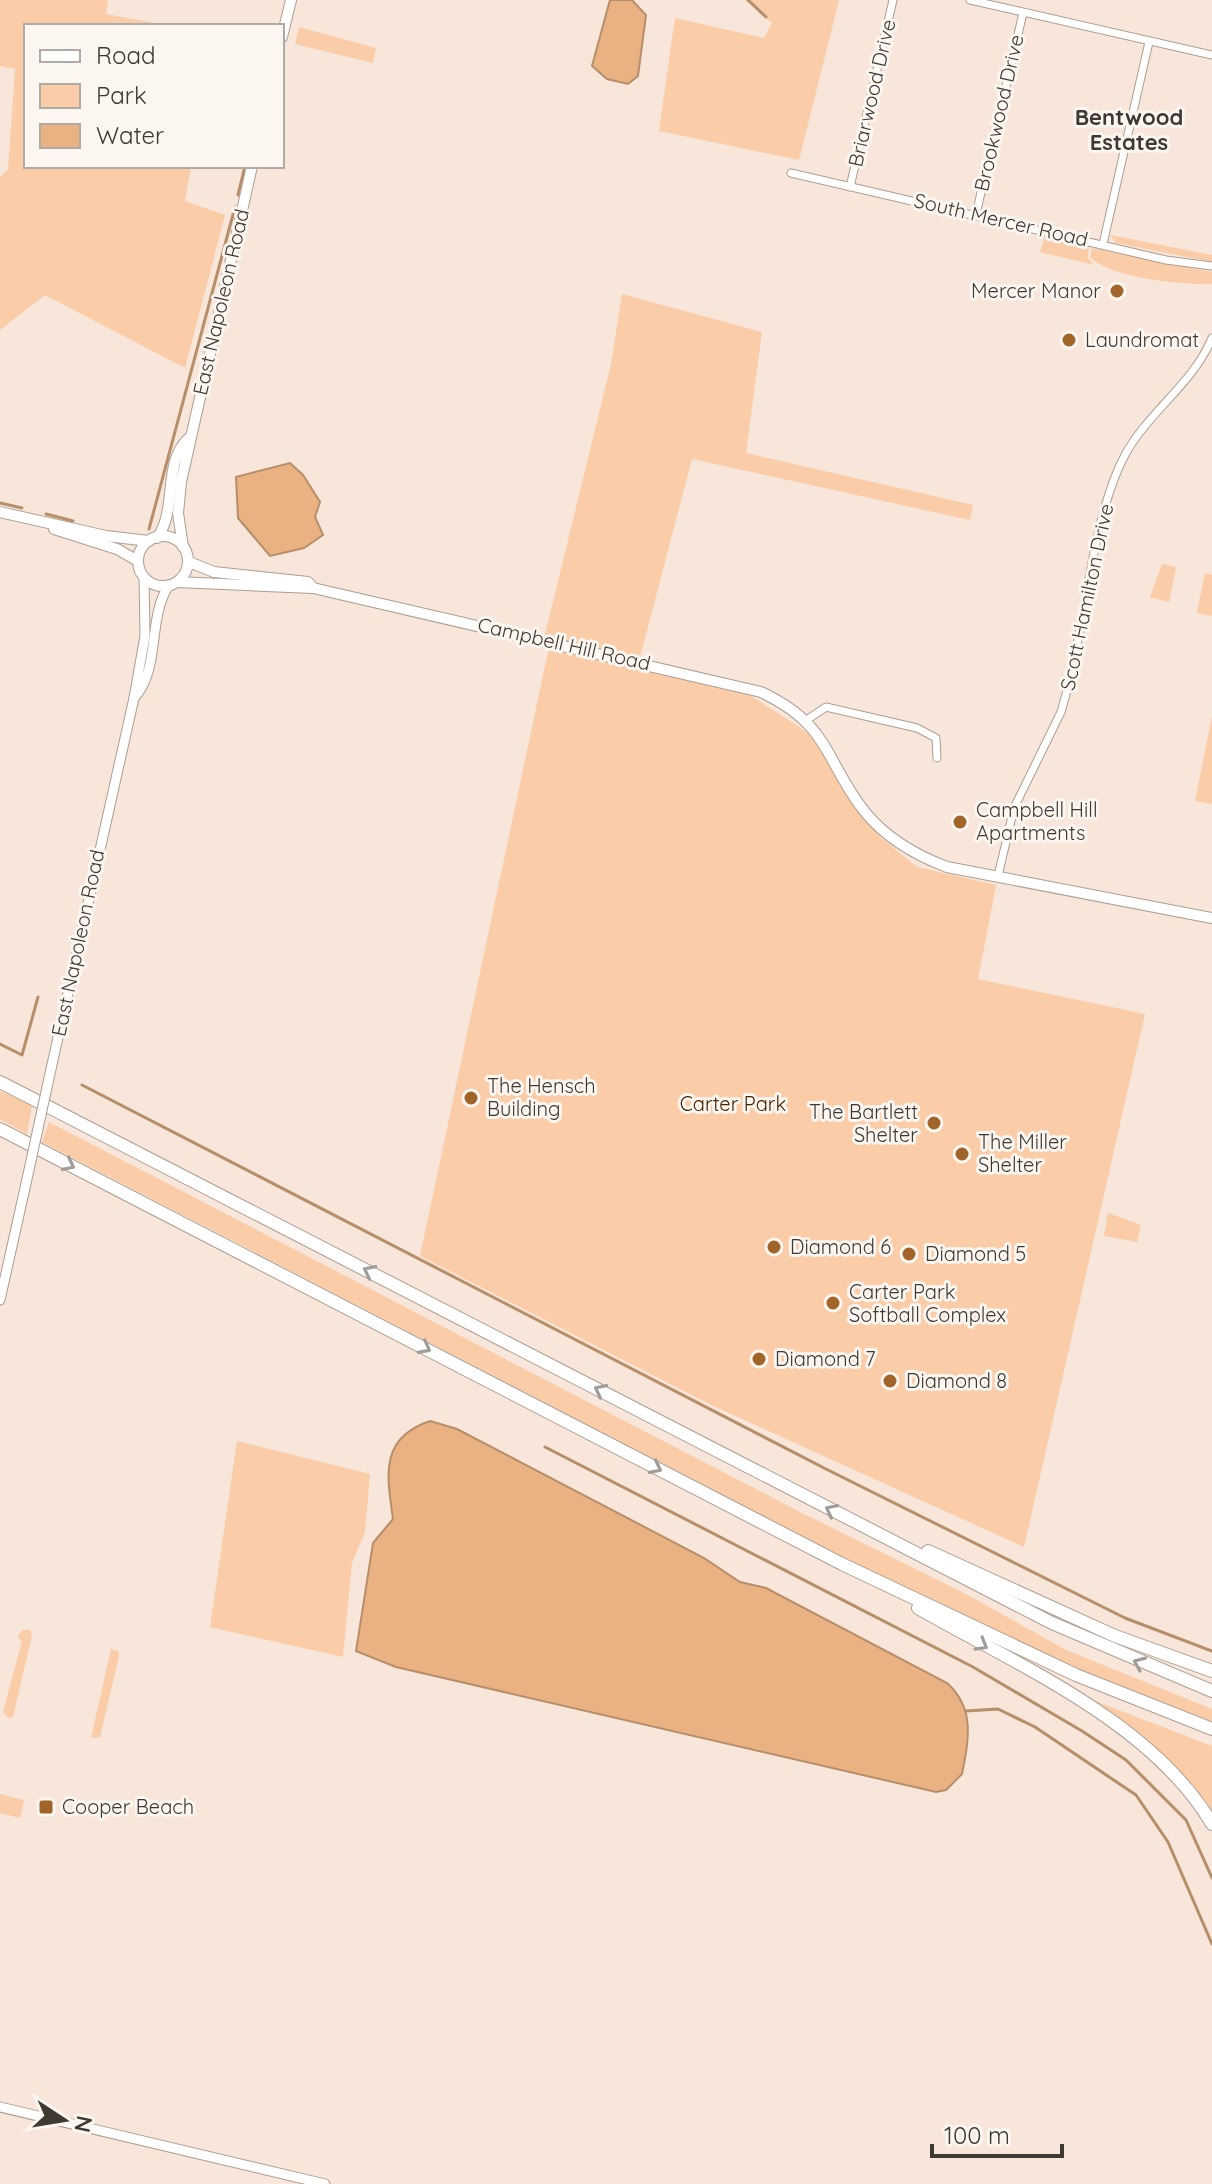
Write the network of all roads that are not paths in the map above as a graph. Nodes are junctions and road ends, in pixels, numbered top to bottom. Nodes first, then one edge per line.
1 (291, 0) edge
2 (893, 0) edge
3 (970, 0) edge
4 (1023, 13) junction
5 (284, 29) edge
6 (1149, 42) junction
7 (1212, 55) edge
8 (252, 168) edge
9 (791, 173) dead end
10 (850, 187) junction
11 (976, 214) junction
12 (1103, 244) junction
13 (1212, 266) edge
14 (1212, 338) edge
15 (189, 438) junction
16 (0, 512) edge
17 (50, 524) junction
18 (153, 540) junction
19 (183, 547) junction
20 (138, 561) junction
21 (189, 562) junction
22 (144, 577) junction
23 (173, 583) junction
24 (313, 588) junction
25 (134, 698) junction
26 (805, 721) junction
27 (937, 758) dead end
28 (998, 876) junction
29 (1212, 918) edge
30 (0, 1082) edge
31 (0, 1129) edge
32 (0, 1300) edge
33 (865, 1527) junction
34 (842, 1564) junction
35 (1212, 1671) edge
36 (1212, 1691) edge
37 (1212, 1729) edge
38 (1212, 1824) edge
39 (0, 2107) edge
40 (325, 2184) edge

1 - 5 main road
2 - 10 street, Briarwood Drive
3 - 4 street
4 - 6 street
4 - 11 street, Brookwood Drive
6 - 7 street
6 - 12 street
8 - 15 main road, East Napoleon Road
9 - 10 street, South Mercer Road
10 - 11 street, South Mercer Road
11 - 12 street, South Mercer Road
12 - 13 street, South Mercer Road
14 - 28 street, Scott Hamilton Drive
15 - 18 main road, East Napoleon Road
15 - 19 main road, East Napoleon Road
16 - 17 main road
17 - 18 main road
17 - 20 main road
18 - 19 main road
18 - 20 main road
19 - 21 main road
20 - 22 main road
21 - 23 main road
21 - 24 main road, Campbell Hill Road
22 - 23 main road
22 - 25 street, East Napoleon Road
23 - 24 main road, Campbell Hill Road
23 - 25 street, East Napoleon Road
24 - 26 main road, Campbell Hill Road
25 - 32 street, East Napoleon Road, bridge
26 - 27 street
26 - 28 main road, Campbell Hill Road
28 - 29 main road, Campbell Hill Road
33 -> 30 highway
31 -> 34 highway
33 - 35 highway
36 -> 33 highway
34 - 37 highway
34 -> 38 highway
39 - 40 street

